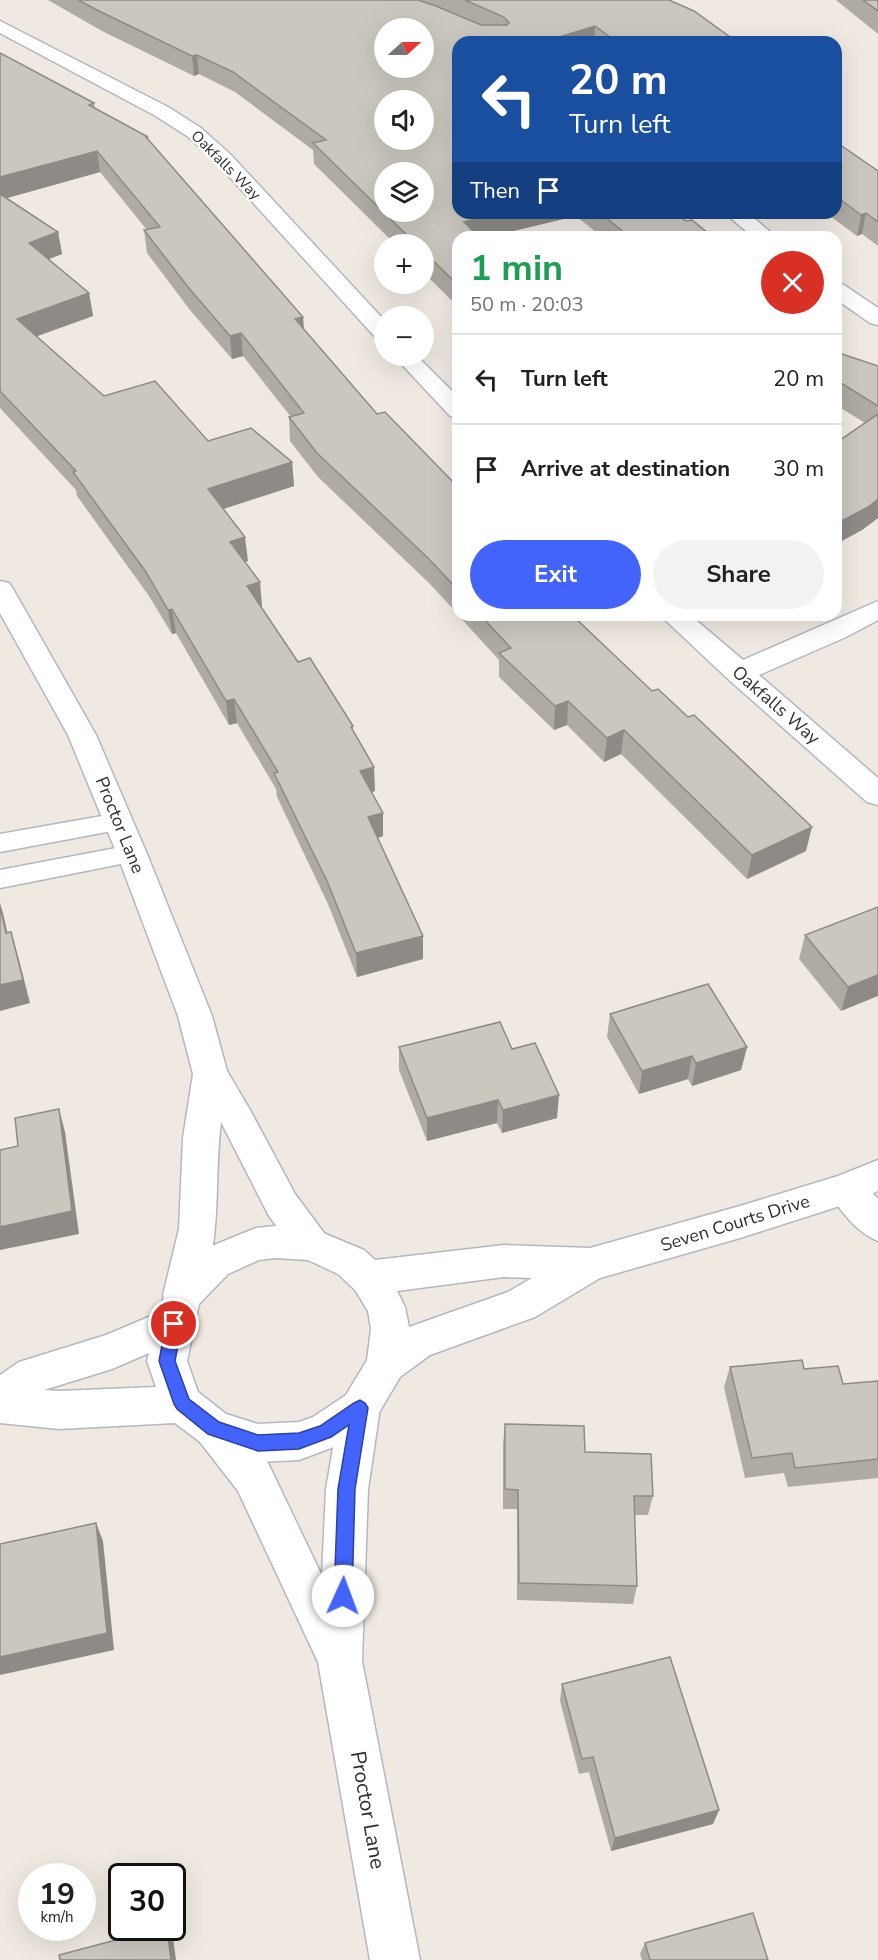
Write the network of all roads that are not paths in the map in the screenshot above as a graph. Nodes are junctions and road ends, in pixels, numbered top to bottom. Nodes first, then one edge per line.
1 (0, 26) edge
2 (743, 219) edge
3 (758, 231) edge
4 (842, 294) edge
5 (878, 318) edge
6 (374, 322) edge
7 (415, 366) edge
8 (452, 405) edge
9 (0, 589) edge
10 (878, 609) edge
11 (681, 621) edge
12 (738, 673) junction
13 (878, 795) edge
14 (119, 822) junction
15 (0, 843) edge
16 (132, 854) junction
17 (0, 879) edge
18 (210, 1074) junction
19 (862, 1182) edge
20 (878, 1225) edge
21 (311, 1244) junction
22 (590, 1264) junction
23 (368, 1278) junction
24 (178, 1310) junction
25 (386, 1364) junction
26 (0, 1398) edge
27 (0, 1404) edge
28 (360, 1408) junction
29 (198, 1416) junction
30 (340, 1661) junction
31 (395, 1960) edge

1 - 6 street, Oakfalls Way
2 - 3 street
4 - 5 street
7 - 8 street
9 - 14 street, Proctor Lane
10 - 12 street
11 - 12 street, Oakfalls Way
12 - 13 street, Oakfalls Way
14 - 15 lane
14 - 16 street, Proctor Lane
16 - 17 lane
16 - 18 street, Proctor Lane
18 - 21 street, Proctor Lane
18 - 24 street, Proctor Lane
19 - 20 street
19 - 22 street, Seven Courts Drive
21 - 23 street
21 - 24 street
22 - 23 street, Seven Courts Drive
22 - 25 street, Seven Courts Drive
23 - 25 street
24 - 26 street
24 - 29 street
25 - 28 street
27 - 29 street
28 - 29 street
28 - 30 street, Proctor Lane
29 - 30 street, Proctor Lane
30 - 31 street, Proctor Lane

